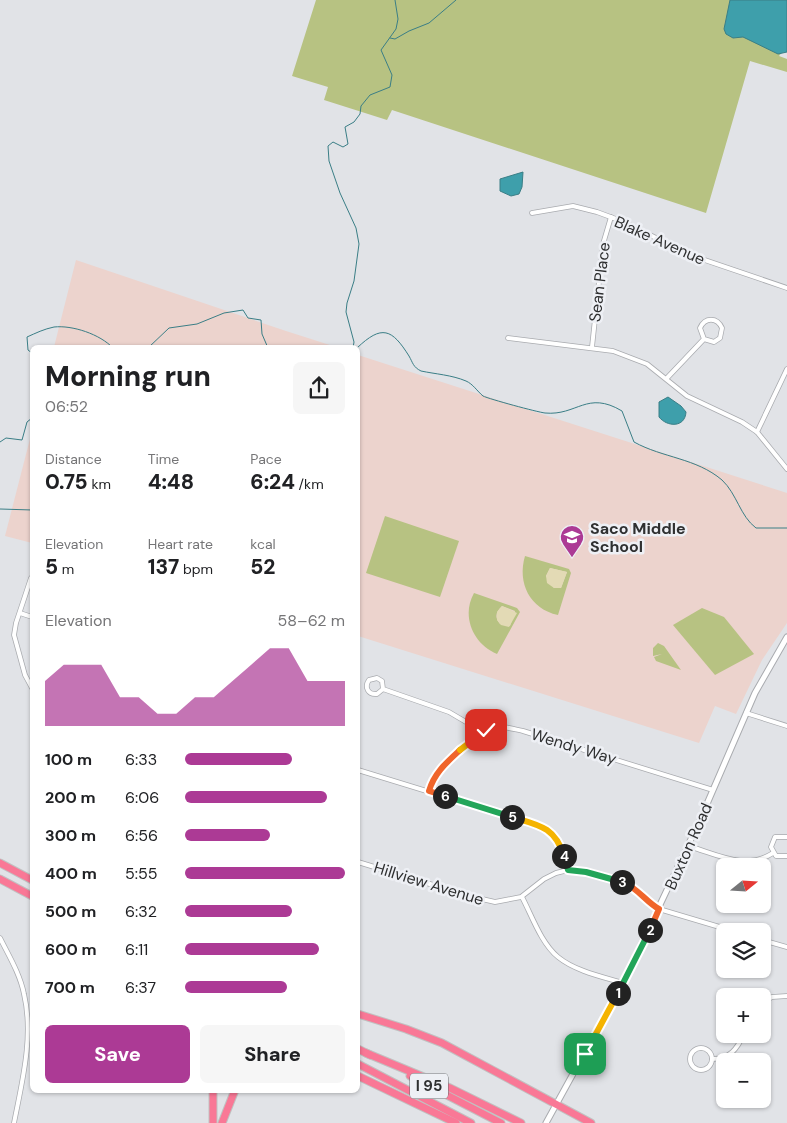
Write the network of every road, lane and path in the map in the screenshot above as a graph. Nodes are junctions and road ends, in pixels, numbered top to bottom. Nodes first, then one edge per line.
1 (532, 213) dead end
2 (611, 217) junction
3 (787, 288) edge
4 (508, 338) dead end
5 (704, 339) junction
6 (592, 347) junction
7 (787, 369) edge
8 (667, 378) junction
9 (757, 432) junction
10 (787, 469) edge
11 (30, 581) edge
12 (20, 613) junction
13 (30, 616) edge
14 (787, 637) edge
15 (30, 684) edge
16 (383, 689) junction
17 (746, 713) junction
18 (787, 726) edge
19 (484, 732) junction
20 (360, 771) edge
21 (712, 790) junction
22 (429, 791) junction
23 (787, 836) edge
24 (688, 846) junction
25 (774, 853) junction
26 (787, 856) edge
27 (0, 863) edge
28 (360, 863) edge
29 (568, 870) junction
30 (0, 879) edge
31 (30, 879) edge
32 (30, 895) edge
33 (522, 897) junction
34 (659, 909) junction
35 (716, 926) edge
36 (0, 938) edge
37 (771, 943) edge
38 (787, 947) edge
39 (624, 983) junction
40 (787, 996) edge
41 (771, 998) edge
42 (360, 1015) edge
43 (738, 1043) edge
44 (26, 1050) junction
45 (360, 1050) edge
46 (30, 1051) edge
47 (366, 1053) junction
48 (712, 1059) junction
49 (360, 1065) edge
50 (360, 1077) edge
51 (213, 1093) edge
52 (234, 1093) edge
53 (556, 1106) junction
54 (14, 1123) edge
55 (213, 1123) edge
56 (222, 1123) edge
57 (456, 1123) edge
58 (471, 1123) edge
59 (501, 1123) edge
60 (521, 1123) edge
61 (546, 1123) edge
62 (591, 1123) edge

1 - 2 street, Blake Avenue
2 - 3 street, Blake Avenue
2 - 6 street, Sean Place
4 - 6 street
5 - 5 street
5 - 8 street
6 - 8 street
7 - 9 street
8 - 9 street
9 - 10 street
11 - 12 street
12 - 13 street
12 - 15 street
14 - 17 main road, Buxton Road
16 - 16 street
16 - 19 street
17 - 18 street
17 - 21 main road, Buxton Road
19 - 21 street, Wendy Way
19 - 22 street
20 - 22 street
21 - 24 main road, Buxton Road
22 - 29 street
23 - 25 street
24 - 25 street
24 - 34 main road, Buxton Road
25 - 26 street
27 - 31 highway
28 - 33 street, Hillview Avenue
29 - 33 street, Hillview Avenue
29 - 34 street
30 - 32 highway
33 - 39 street
34 - 35 street
34 - 39 main road, Buxton Road
36 - 44 street
37 - 38 street
39 - 53 main road, Buxton Road
40 - 41 street
42 - 53 highway
43 - 48 street
44 - 46 street
44 - 54 street
45 - 47 highway, I 95
47 - 59 highway, I 95
47 - 60 highway
48 - 48 street
49 - 58 highway, I 95
50 - 57 highway
51 - 55 highway
52 - 56 highway
53 - 61 main road
53 - 62 highway

